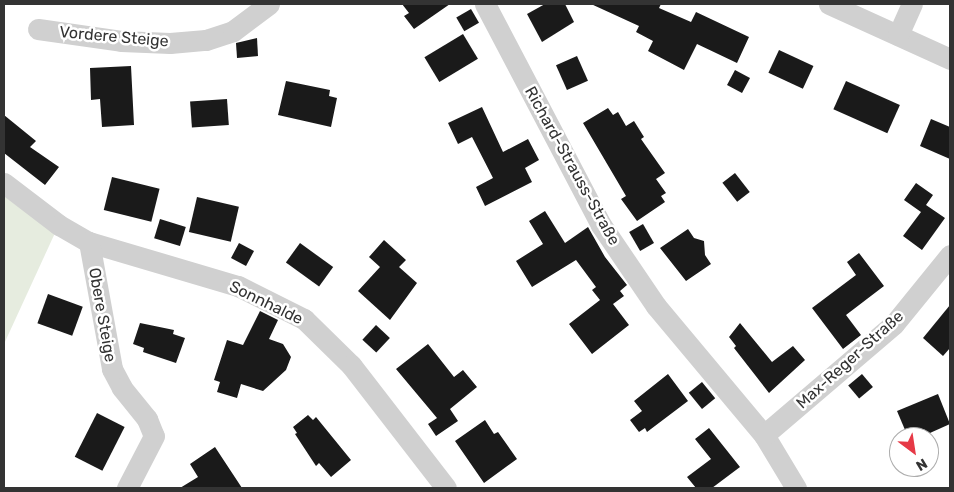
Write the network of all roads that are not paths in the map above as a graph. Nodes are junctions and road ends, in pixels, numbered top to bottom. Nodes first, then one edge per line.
1 (269, 4) edge
2 (485, 4) edge
3 (829, 4) edge
4 (912, 4) edge
5 (38, 29) dead end
6 (898, 35) junction
7 (950, 59) edge
8 (4, 183) edge
9 (89, 242) junction
10 (950, 255) edge
11 (764, 435) junction
12 (126, 488) edge
13 (446, 488) edge
14 (796, 488) edge

1 - 5 street, Vordere Steige
2 - 11 street, Richard-Strauss-Straße
3 - 6 street
4 - 6 street
6 - 7 street
8 - 9 street, Sonnhalde
9 - 12 street, Obere Steige
9 - 13 street, Sonnhalde
10 - 11 street, Max-Reger-Straße
11 - 14 street, Richard-Strauss-Straße

